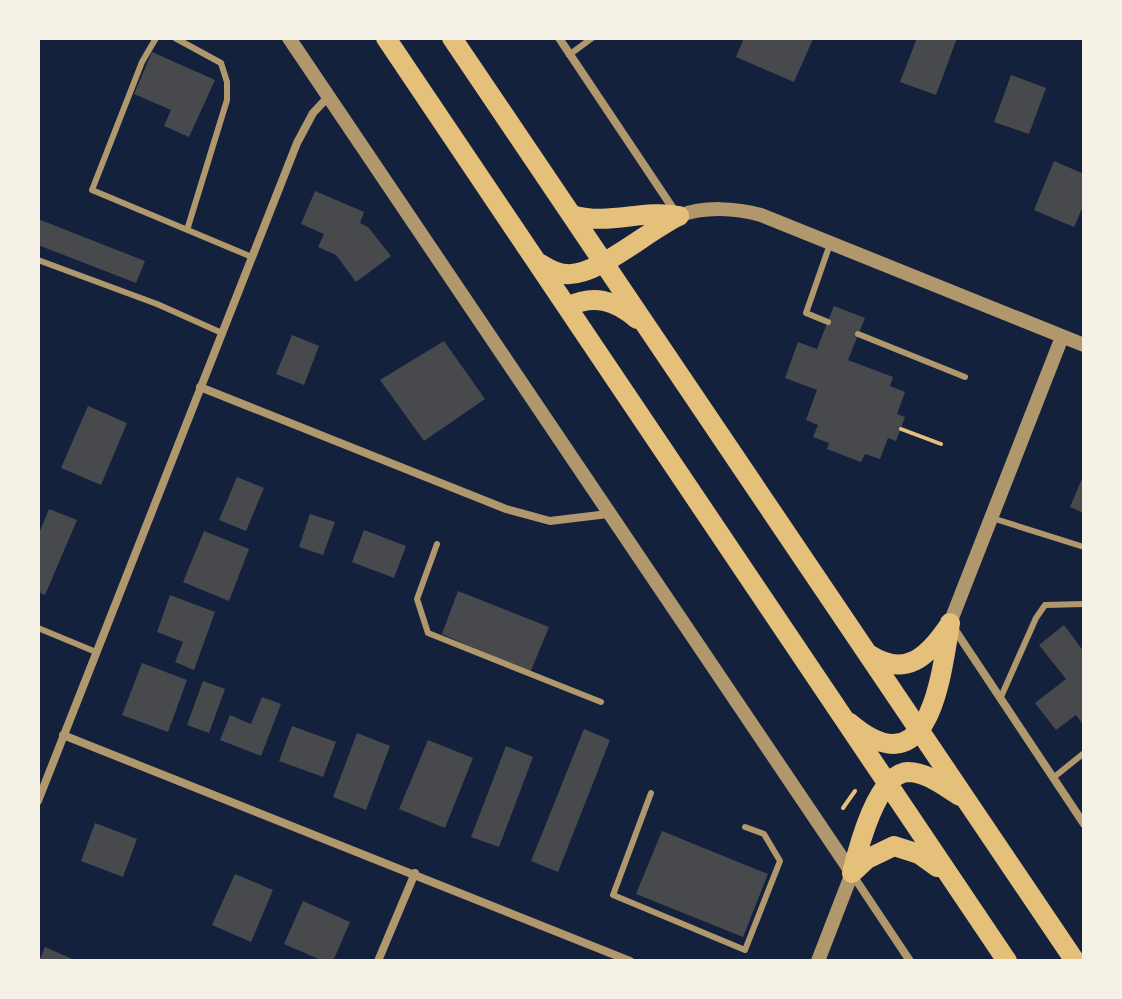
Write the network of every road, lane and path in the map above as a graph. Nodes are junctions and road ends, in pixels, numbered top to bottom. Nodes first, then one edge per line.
1 (156, 38) edge
2 (175, 38) edge
3 (289, 38) edge
4 (386, 38) edge
5 (452, 38) edge
6 (559, 38) edge
7 (592, 38) edge
8 (569, 55) junction
9 (329, 96) junction
10 (572, 215) junction
11 (679, 216) junction
12 (187, 230) junction
13 (831, 242) junction
14 (252, 257) junction
15 (38, 260) edge
16 (537, 262) junction
17 (604, 263) junction
18 (567, 307) junction
19 (828, 322) dead end
20 (649, 329) junction
21 (222, 333) junction
22 (858, 334) dead end
23 (1062, 337) junction
24 (1084, 345) edge
25 (965, 377) dead end
26 (200, 387) junction
27 (901, 429) dead end
28 (941, 444) dead end
29 (608, 514) junction
30 (992, 518) junction
31 (437, 544) dead end
32 (1084, 547) edge
33 (1084, 604) edge
34 (950, 623) junction
35 (38, 628) edge
36 (96, 652) junction
37 (869, 654) junction
38 (1000, 699) junction
39 (601, 702) dead end
40 (840, 713) junction
41 (920, 731) junction
42 (63, 735) junction
43 (1084, 753) edge
44 (1053, 778) junction
45 (886, 784) junction
46 (857, 789) dead end
47 (651, 793) dead end
48 (967, 800) junction
49 (38, 801) edge
50 (843, 808) dead end
51 (1084, 824) edge
52 (745, 827) dead end
53 (415, 873) junction
54 (852, 873) junction
55 (949, 877) junction
56 (378, 961) edge
57 (630, 961) edge
58 (818, 961) edge
59 (910, 961) edge
60 (1007, 961) edge
61 (1075, 961) edge

1 - 12 lane
2 - 12 lane
3 - 9 street
4 - 16 highway
5 - 10 highway
6 - 8 street
7 - 8 lane
8 - 11 street
9 - 14 street
9 - 29 street
10 - 11 highway
10 - 17 highway
11 - 13 street
11 - 17 highway
12 - 14 lane
13 - 19 lane
13 - 23 street
14 - 21 street
15 - 21 lane
16 - 17 highway
16 - 18 highway
17 - 20 highway
18 - 20 highway
18 - 40 highway
20 - 37 highway
21 - 26 street
22 - 25 lane
23 - 24 street
23 - 30 street
26 - 29 street
26 - 36 street
27 - 28 path
29 - 54 street
30 - 32 lane
30 - 34 street
31 - 39 lane
33 - 38 lane
34 - 37 highway
34 - 38 street
34 - 41 highway
35 - 36 lane
36 - 42 street
37 - 41 highway
38 - 44 street
40 - 41 highway
40 - 45 highway
41 - 48 highway
42 - 49 street
42 - 53 street
43 - 44 lane
44 - 51 street
45 - 48 highway
45 - 54 highway
45 - 55 highway
46 - 50 path
47 - 52 lane
48 - 61 highway
53 - 56 street
53 - 57 street
54 - 55 highway
54 - 58 street
54 - 59 street
55 - 60 highway

